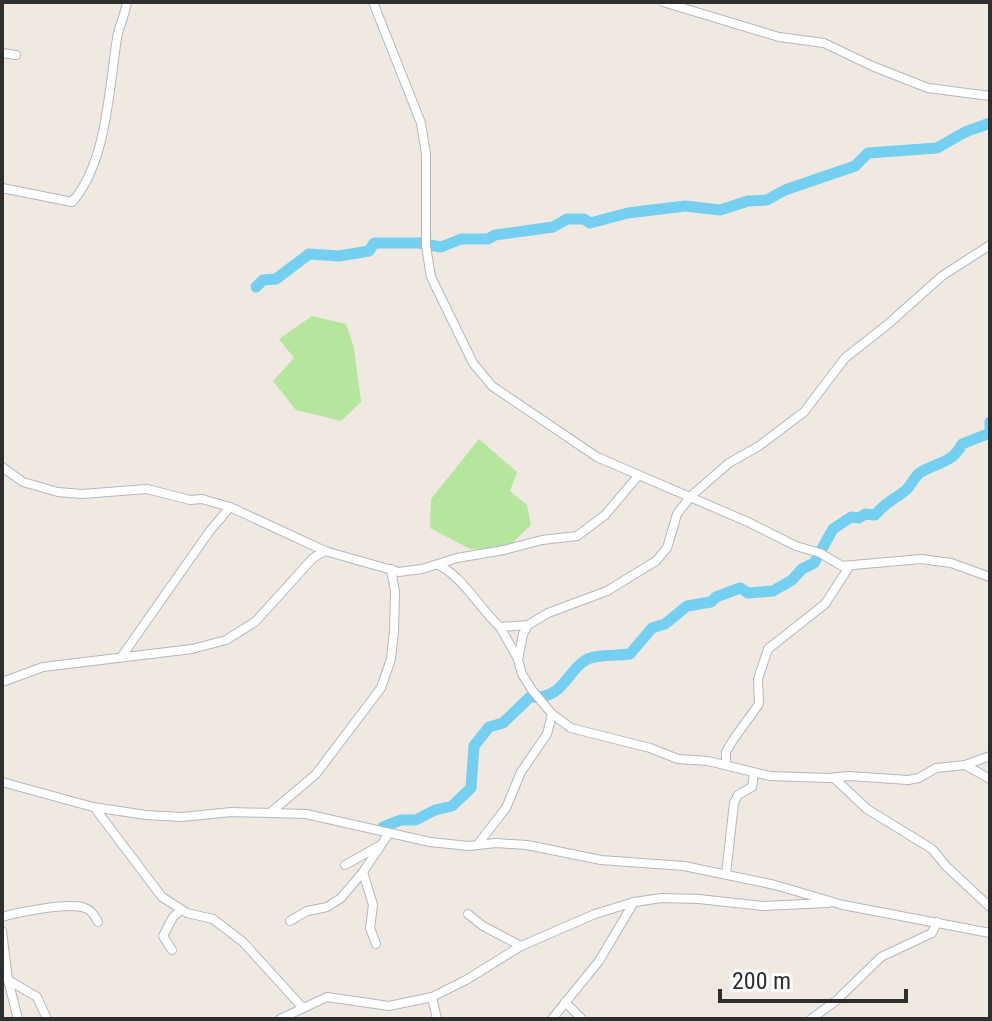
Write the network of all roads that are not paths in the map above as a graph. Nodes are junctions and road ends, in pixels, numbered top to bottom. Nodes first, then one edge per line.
1 (127, 2) edge
2 (373, 2) edge
3 (663, 2) edge
4 (2, 53) edge
5 (16, 55) dead end
6 (990, 96) edge
7 (2, 188) edge
8 (990, 245) edge
9 (2, 467) edge
10 (638, 476) junction
11 (691, 496) junction
12 (230, 507) junction
13 (325, 551) junction
14 (439, 565) junction
15 (849, 567) junction
16 (391, 569) junction
17 (990, 577) edge
18 (528, 625) junction
19 (500, 627) junction
20 (122, 656) junction
21 (518, 657) junction
22 (2, 682) edge
23 (552, 714) junction
24 (571, 728) junction
25 (547, 734) junction
26 (990, 756) edge
27 (726, 764) junction
28 (965, 765) junction
29 (754, 773) junction
30 (834, 778) junction
31 (990, 779) edge
32 (2, 782) edge
33 (93, 807) junction
34 (270, 813) junction
35 (389, 833) junction
36 (478, 844) junction
37 (379, 845) junction
38 (345, 865) dead end
39 (363, 872) junction
40 (726, 874) junction
41 (634, 902) junction
42 (833, 902) junction
43 (990, 907) edge
44 (181, 910) junction
45 (468, 914) dead end
46 (2, 917) edge
47 (290, 921) dead end
48 (98, 922) dead end
49 (937, 922) junction
50 (2, 931) edge
51 (990, 933) edge
52 (376, 944) dead end
53 (521, 946) junction
54 (172, 950) dead end
55 (8, 980) junction
56 (432, 997) junction
57 (565, 1002) junction
58 (300, 1008) junction
59 (18, 1019) edge
60 (47, 1019) edge
61 (280, 1019) edge
62 (304, 1019) edge
63 (437, 1019) edge
64 (552, 1019) edge
65 (582, 1019) edge
66 (811, 1019) edge

1 - 7 street
2 - 10 street
3 - 6 street
4 - 5 street
8 - 11 street
9 - 12 street
10 - 11 street
10 - 14 street
11 - 15 street
11 - 18 street
12 - 13 street
12 - 20 street
13 - 16 street
13 - 20 street
14 - 16 street
14 - 19 street
15 - 17 street
15 - 27 street
16 - 34 street
18 - 19 street
18 - 21 street
19 - 21 street
20 - 22 street
21 - 23 street
23 - 24 street
23 - 25 street
24 - 25 street
24 - 27 street
25 - 36 street
26 - 28 street
27 - 29 street
28 - 30 street
28 - 31 street
29 - 30 street
29 - 40 street
30 - 43 street
32 - 33 street
33 - 34 street
33 - 44 street
34 - 35 street
35 - 36 street
35 - 37 street
36 - 40 street
37 - 38 street
37 - 39 street
39 - 47 street
39 - 52 street
40 - 42 street
41 - 42 street
41 - 53 street
41 - 57 street
42 - 49 street
44 - 54 street
44 - 58 street
45 - 53 street
46 - 48 street
49 - 51 street
49 - 66 street
50 - 55 street
53 - 56 street
55 - 59 street
55 - 60 street
56 - 58 street
56 - 63 street
57 - 64 street
57 - 65 street
58 - 61 street
58 - 62 street

